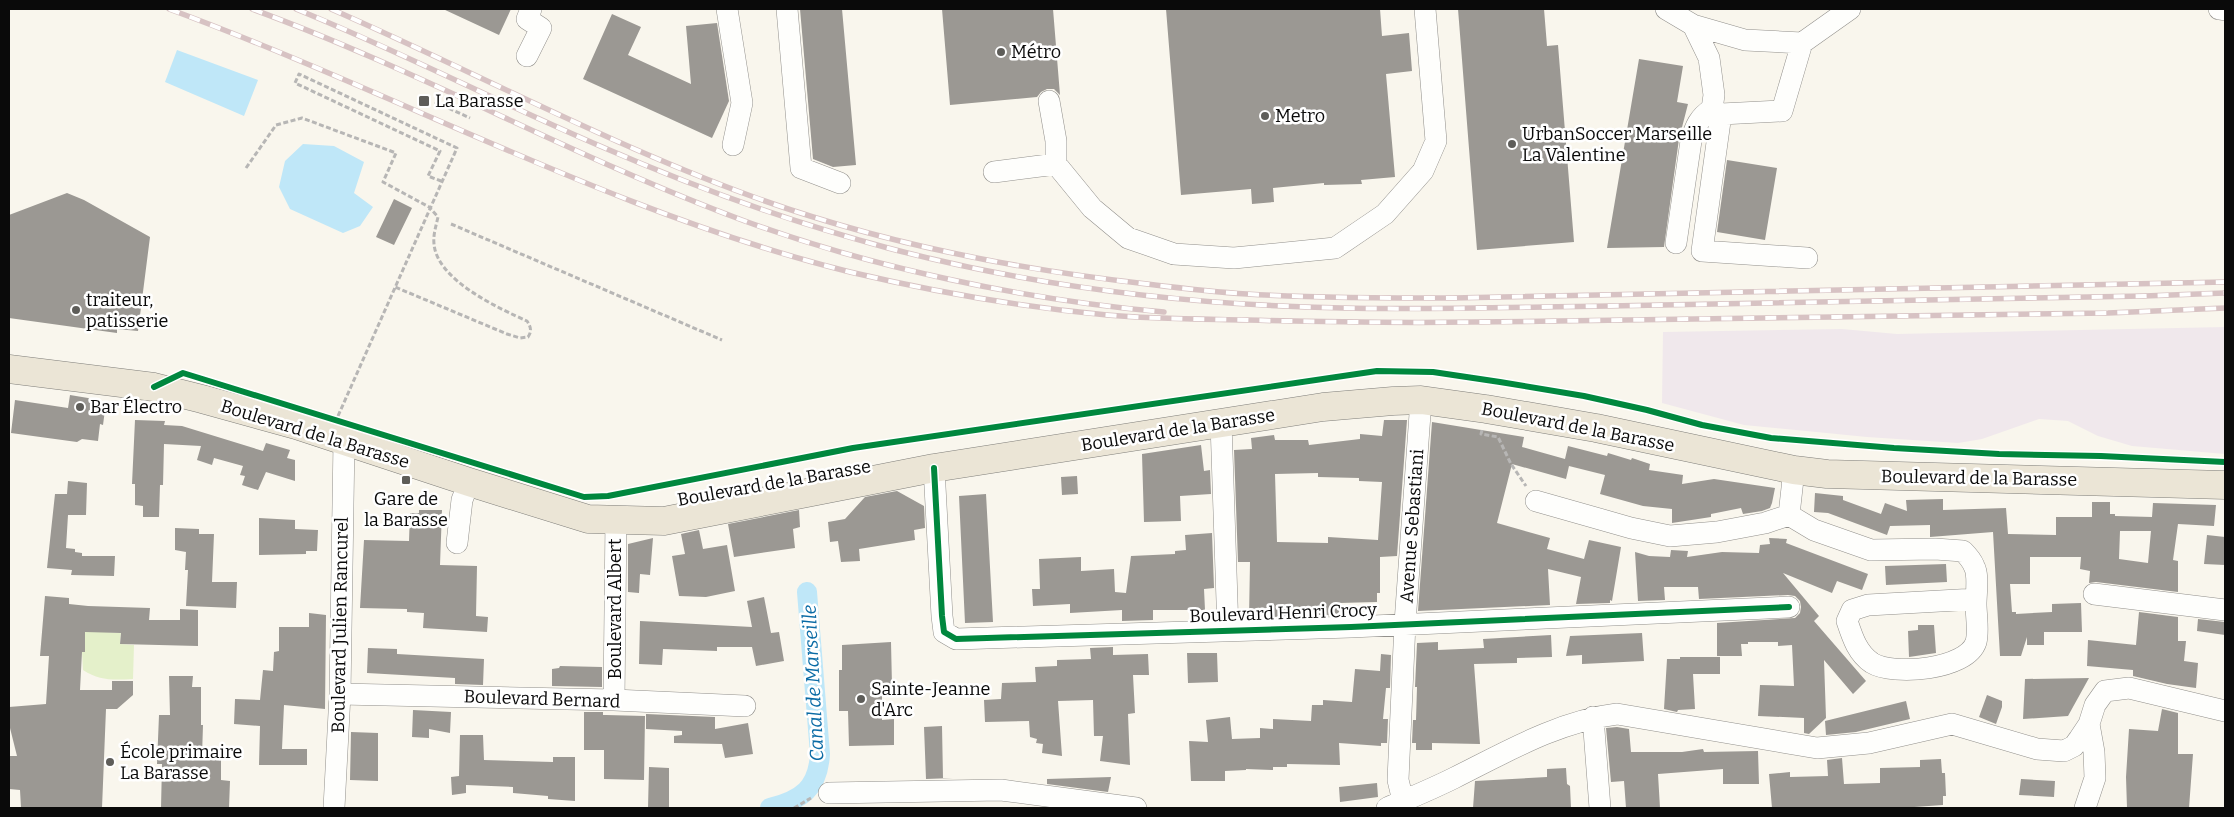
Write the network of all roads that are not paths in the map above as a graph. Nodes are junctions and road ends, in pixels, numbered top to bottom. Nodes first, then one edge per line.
1 (531, 9) edge
2 (727, 9) edge
3 (787, 9) edge
4 (1425, 9) edge
5 (1666, 9) edge
6 (1850, 9) edge
7 (2219, 9) edge
8 (2225, 10) edge
9 (1693, 25) junction
10 (1802, 43) junction
11 (528, 56) dead end
12 (1049, 101) dead end
13 (1717, 111) junction
14 (733, 145) dead end
15 (1056, 164) junction
16 (994, 172) dead end
17 (840, 183) dead end
18 (1676, 243) dead end
19 (1807, 258) dead end
20 (9, 369) edge
21 (1421, 400) junction
22 (1221, 423) junction
23 (340, 430) junction
24 (934, 468) junction
25 (1794, 470) junction
26 (469, 482) junction
27 (2225, 485) edge
28 (1536, 501) road end
29 (1789, 515) junction
30 (616, 518) junction
31 (457, 543) dead end
32 (2094, 594) dead end
33 (1976, 599) junction
34 (1789, 607) dead end
35 (2225, 610) edge
36 (1405, 623) junction
37 (1228, 631) junction
38 (340, 694) junction
39 (614, 700) junction
40 (744, 706) dead end
41 (2225, 711) edge
42 (1593, 717) junction
43 (2089, 724) junction
44 (828, 793) dead end
45 (1047, 801) edge
46 (1395, 805) edge
47 (334, 808) edge
48 (1136, 808) edge
49 (1600, 808) edge
50 (2085, 808) edge

1 - 11 street
2 - 14 street
3 - 17 street
4 - 15 street
5 - 9 street
6 - 10 street
7 - 8 street
9 - 10 street
9 - 13 street
10 - 13 street
12 - 15 street
13 - 18 street
13 - 19 street
15 - 16 street
20 - 23 main road, Boulevard de la Barasse
21 - 22 main road, Boulevard de la Barasse
21 - 25 main road, Boulevard de la Barasse
21 - 36 street, Avenue Sebastiani
22 - 24 main road, Boulevard de la Barasse
22 - 37 street
23 - 26 main road, Boulevard de la Barasse
23 - 38 street, Boulevard Julien Rancurel
24 - 30 main road, Boulevard de la Barasse
24 - 37 street, Boulevard Henri Crocy
25 - 27 main road, Boulevard de la Barasse
25 - 29 street
26 - 30 main road, Boulevard de la Barasse
26 - 31 street
28 - 29 street
29 - 33 street
30 - 39 street, Boulevard Albert
32 - 35 street
33 - 33 street
34 - 36 street, Boulevard Henri Crocy
36 - 37 street, Boulevard Henri Crocy
36 - 46 street, Avenue Sebastiani
38 - 39 street, Boulevard Bernard
38 - 47 street, Boulevard Julien Rancurel
39 - 40 street, Boulevard Bernard
41 - 43 street
42 - 43 street
42 - 46 street
42 - 49 street
43 - 50 street
44 - 45 street
45 - 48 street

